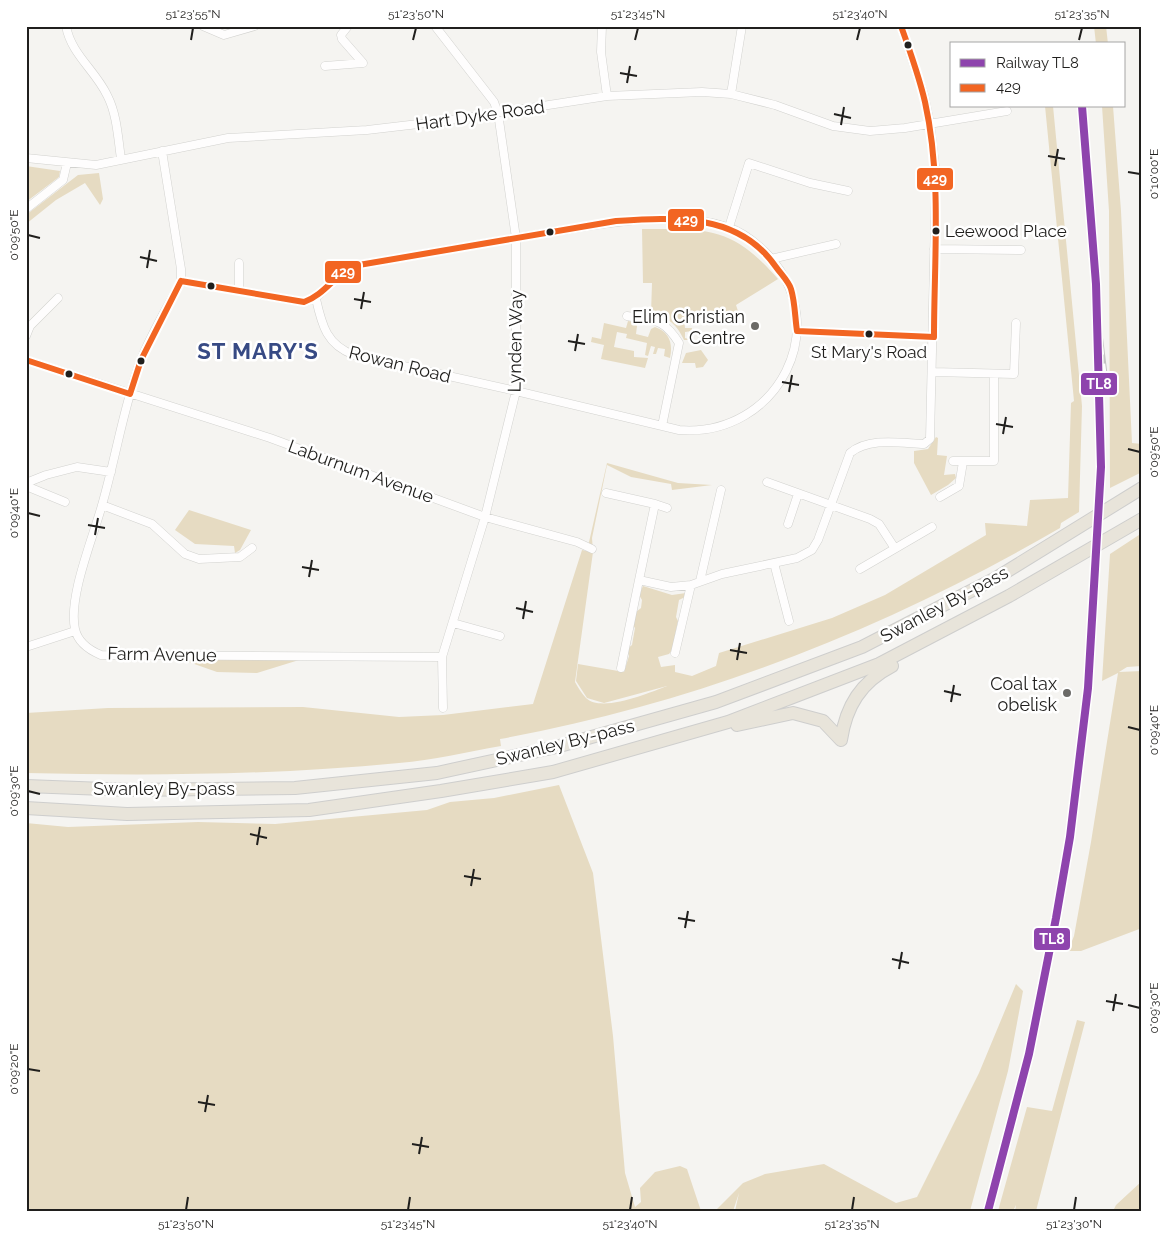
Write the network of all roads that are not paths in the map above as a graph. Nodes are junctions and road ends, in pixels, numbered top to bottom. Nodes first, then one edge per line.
1 (66, 26) edge
2 (203, 26) edge
3 (255, 26) edge
4 (348, 26) edge
5 (435, 26) edge
6 (602, 26) edge
7 (742, 26) edge
8 (901, 26) edge
9 (325, 66) dead end
10 (731, 94) junction
11 (607, 96) junction
12 (1007, 111) dead end
13 (498, 113) junction
14 (930, 124) junction
15 (162, 151) junction
16 (26, 158) edge
17 (121, 159) junction
18 (66, 163) junction
19 (848, 192) dead end
20 (26, 209) edge
21 (729, 227) junction
22 (516, 238) junction
23 (836, 244) dead end
24 (934, 248) junction
25 (1021, 250) dead end
26 (771, 258) junction
27 (240, 263) dead end
28 (181, 281) junction
29 (239, 289) junction
30 (58, 298) dead end
31 (316, 299) junction
32 (628, 316) dead end
33 (1016, 323) dead end
34 (798, 331) junction
35 (26, 336) edge
36 (934, 336) junction
37 (26, 360) edge
38 (933, 372) junction
39 (994, 375) junction
40 (516, 391) junction
41 (130, 394) junction
42 (662, 426) junction
43 (953, 462) dead end
44 (963, 462) junction
45 (111, 472) junction
46 (767, 482) dead end
47 (26, 485) edge
48 (1142, 488) edge
49 (721, 490) dead end
50 (606, 493) dead end
51 (798, 494) junction
52 (940, 498) dead end
53 (65, 502) dead end
54 (655, 504) junction
55 (102, 505) junction
56 (830, 506) junction
57 (667, 508) dead end
58 (485, 516) junction
59 (1142, 519) edge
60 (788, 524) dead end
61 (932, 527) dead end
62 (894, 547) junction
63 (252, 548) dead end
64 (592, 549) dead end
65 (774, 563) junction
66 (860, 569) dead end
67 (1051, 572) junction
68 (639, 580) junction
69 (700, 582) junction
70 (690, 585) junction
71 (789, 621) dead end
72 (453, 623) junction
73 (75, 631) junction
74 (500, 636) dead end
75 (26, 647) edge
76 (675, 653) dead end
77 (442, 656) junction
78 (621, 668) dead end
79 (443, 708) dead end
80 (639, 747) junction
81 (26, 786) edge
82 (26, 808) edge

1 - 17 street
2 - 3 street
4 - 9 street
5 - 13 street
6 - 11 street
7 - 10 street
8 - 14 street
10 - 11 street, Hart Dyke Road
10 - 14 street, Hart Dyke Road
11 - 13 street, Hart Dyke Road
12 - 14 street, Hart Dyke Road
13 - 15 street, Hart Dyke Road
13 - 22 street, Lynden Way
14 - 24 street
15 - 17 street, Hart Dyke Road
15 - 28 street
16 - 18 street, Hart Dyke Road
17 - 18 street, Hart Dyke Road
18 - 20 street
19 - 21 street
21 - 22 street
21 - 26 street
22 - 31 street
22 - 40 street, Lynden Way
23 - 26 street
24 - 25 street
24 - 36 street
26 - 34 street
27 - 29 street
28 - 29 street
28 - 41 street
29 - 31 street
30 - 35 street
31 - 40 street, Rowan Road
32 - 42 street
33 - 39 street
34 - 36 street
34 - 42 street, Rowan Road
36 - 38 street
37 - 41 street, Laburnum Avenue
38 - 39 street
38 - 56 street
39 - 44 street
40 - 42 street, Rowan Road
40 - 58 street, Lynden Way
41 - 45 street
41 - 58 street, Laburnum Avenue
43 - 44 street
44 - 52 street
45 - 47 street
45 - 55 street
46 - 51 street
47 - 53 street
48 - 81 highway, Swanley By-pass
49 - 69 street
50 - 54 street
51 - 56 street
51 - 60 street
54 - 57 street
54 - 68 street
55 - 63 street
55 - 73 street
56 - 62 street
56 - 65 street
58 - 64 street, Laburnum Avenue
58 - 72 street, Lynden Way
59 - 67 highway, Swanley By-pass
61 - 62 street
62 - 66 street
65 - 69 street
65 - 71 street
67 - 80 highway, Swanley By-pass
67 - 80 highway
68 - 70 street
68 - 78 street
69 - 70 street
70 - 76 street
72 - 74 street
72 - 77 street, Lynden Way
73 - 75 street
73 - 77 street, Farm Avenue
77 - 79 street, Lynden Way
80 - 82 highway, Swanley By-pass

